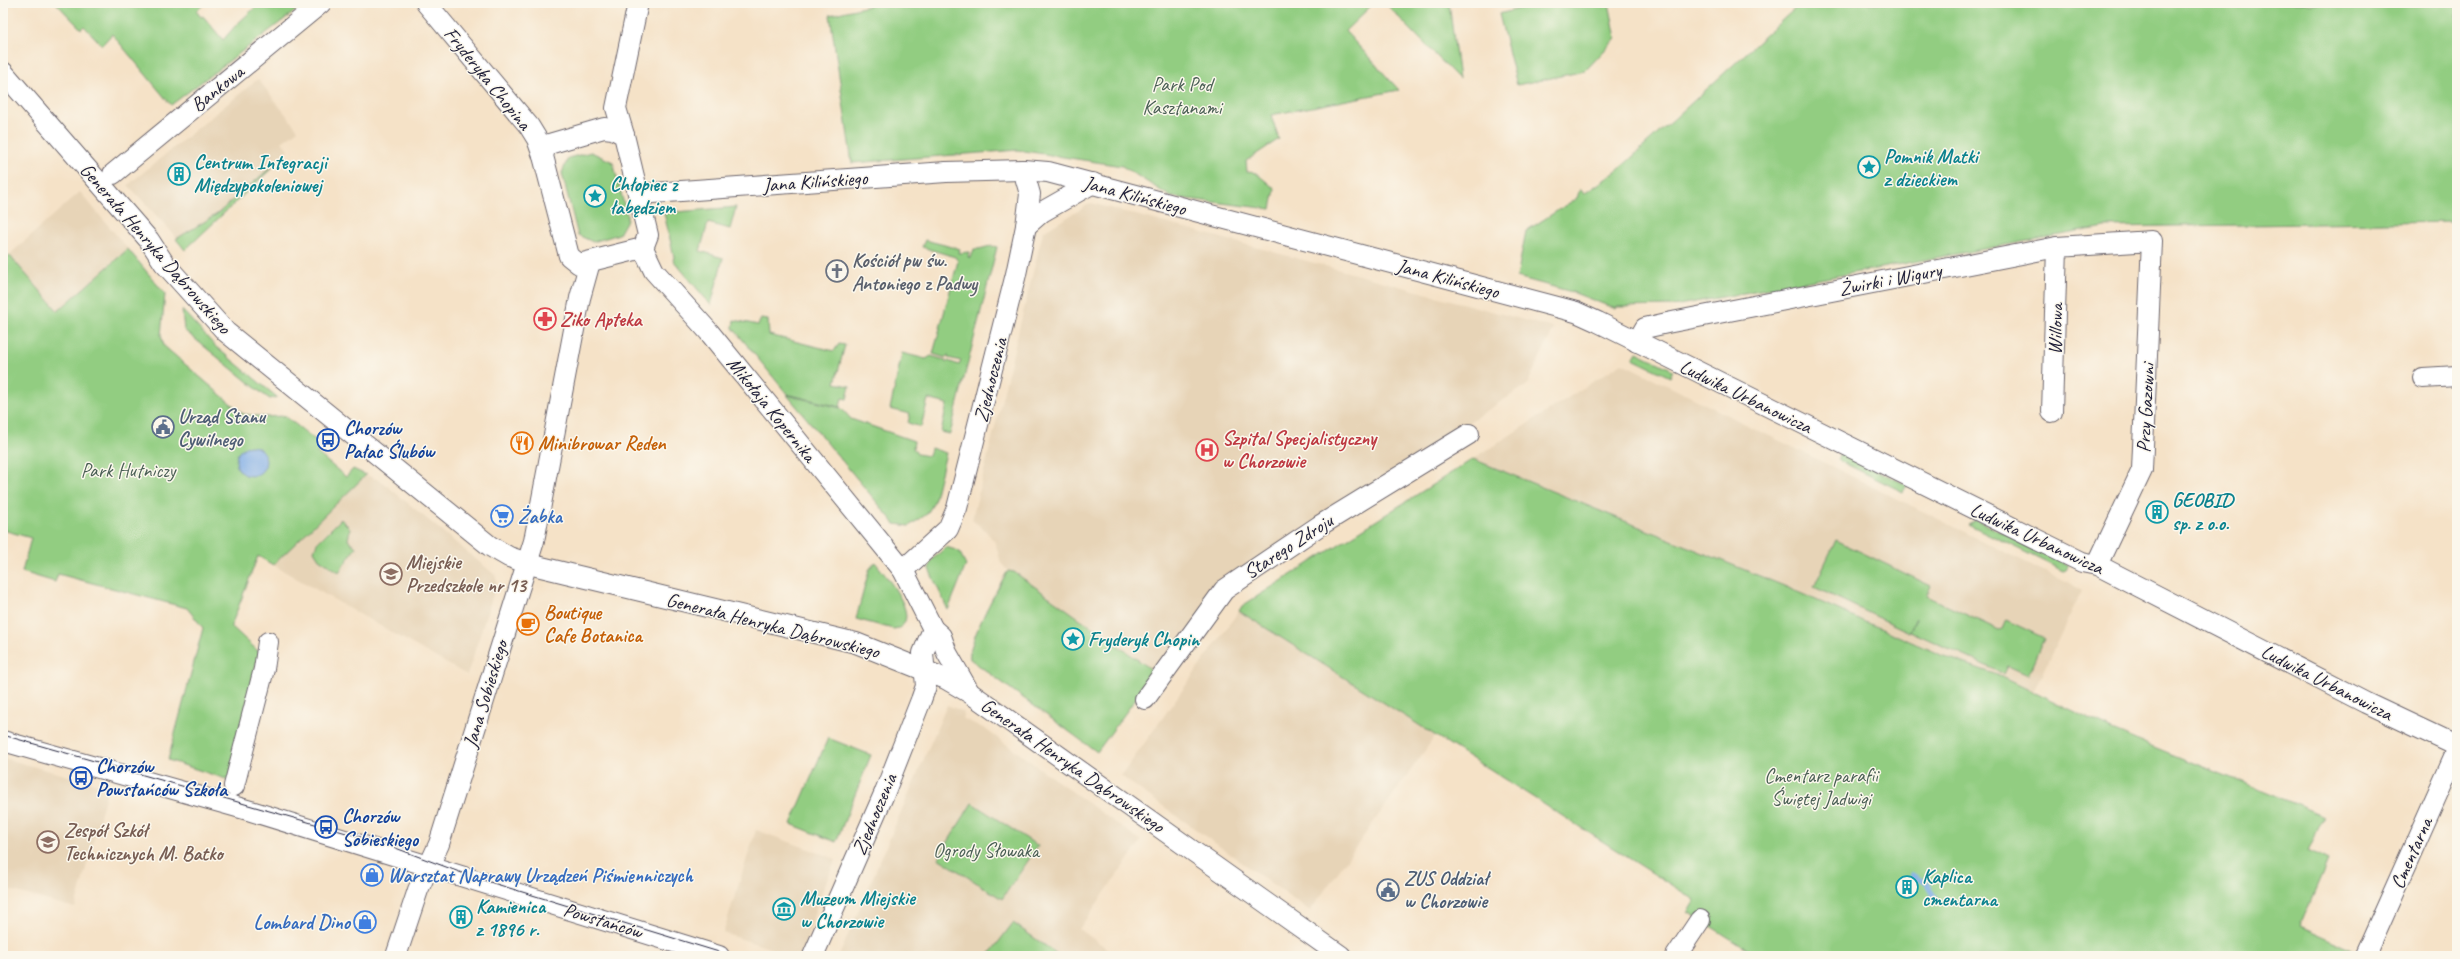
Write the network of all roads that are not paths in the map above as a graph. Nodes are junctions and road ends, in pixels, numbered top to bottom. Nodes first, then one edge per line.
1 (321, 3) edge
2 (426, 3) edge
3 (638, 3) edge
4 (3, 72) edge
5 (624, 136) junction
6 (543, 156) junction
7 (1023, 170) junction
8 (113, 174) dead end
9 (1093, 183) junction
10 (639, 194) junction
11 (1026, 226) junction
12 (2152, 241) joint
13 (2058, 247) junction
14 (643, 248) junction
15 (590, 262) junction
16 (1616, 331) joint
17 (1637, 342) junction
18 (2457, 376) edge
19 (2423, 378) dead end
20 (2052, 412) dead end
21 (1468, 434) dead end
22 (527, 563) junction
23 (2097, 565) junction
24 (903, 570) junction
25 (933, 629) junction
26 (268, 642) dead end
27 (926, 670) junction
28 (970, 693) junction
29 (1145, 699) dead end
30 (3, 741) edge
31 (2457, 746) edge
32 (2457, 750) edge
33 (234, 786) dead end
34 (428, 865) junction
35 (1700, 920) dead end
36 (396, 956) edge
37 (719, 956) edge
38 (813, 956) edge
39 (1341, 956) edge
40 (1676, 956) edge
41 (2365, 956) edge

1 - 8 street, Bankowa
2 - 6 street, Fryderyka Chopina
3 - 5 street
4 - 22 street, Generała Henryka Dąbrowskiego
5 - 6 street
5 - 10 street
6 - 15 street, Fryderyka Chopina
7 - 9 street, Jana Kilińskiego
7 - 10 street, Jana Kilińskiego
7 - 11 street, Zjednoczenia
9 - 11 street
9 - 16 street, Jana Kilińskiego
10 - 14 street
11 - 24 street, Zjednoczenia
12 - 13 street, Żwirki i Wigury
12 - 23 street, Przy Gazowni
13 - 17 street, Żwirki i Wigury
13 - 20 street, Willowa
14 - 15 street
14 - 24 street, Mikołaja Kopernika
15 - 22 street, Jana Sobieskiego
16 - 17 street, Ludwika Urbanowicza
17 - 23 street, Ludwika Urbanowicza
18 - 19 street
21 - 29 street, Starego Zdroju
22 - 27 street, Generała Henryka Dąbrowskiego
22 - 34 street, Jana Sobieskiego
23 - 31 street, Ludwika Urbanowicza
24 - 25 street, Mikołaja Kopernika
25 - 27 street, Zjednoczenia
25 - 28 street, Mikołaja Kopernika
26 - 33 street
27 - 28 street, Generała Henryka Dąbrowskiego
27 - 38 street, Zjednoczenia
28 - 39 street, Generała Henryka Dąbrowskiego
30 - 34 street, Powstańców
32 - 41 street, Cmentarna
34 - 36 street, Jana Sobieskiego
34 - 37 street, Powstańców
35 - 40 street

